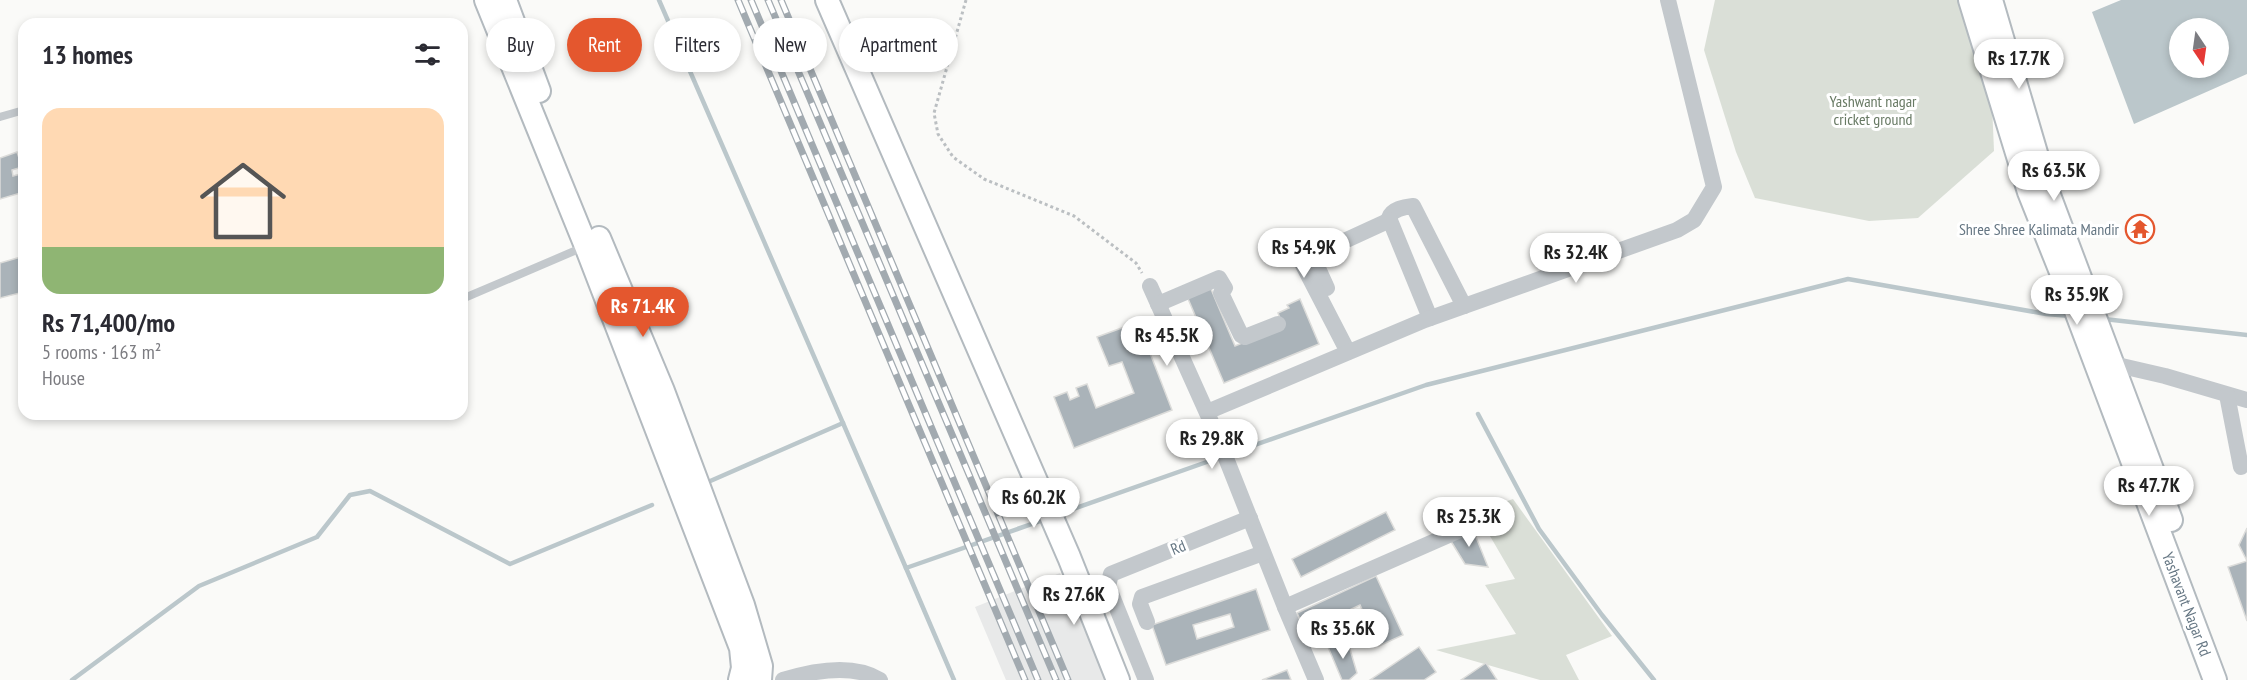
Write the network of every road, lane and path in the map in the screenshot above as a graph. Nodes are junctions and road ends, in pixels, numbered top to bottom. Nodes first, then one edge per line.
1 (486, 0) edge
2 (505, 0) edge
3 (827, 0) edge
4 (966, 0) edge
5 (1668, 0) edge
6 (1970, 0) edge
7 (1991, 0) edge
8 (18, 112) edge
9 (0, 117) edge
10 (2038, 189) junction
11 (1390, 220) junction
12 (586, 246) junction
13 (1312, 255) junction
14 (1150, 286) joint
15 (1327, 288) dead end
16 (468, 296) edge
17 (1158, 304) junction
18 (1464, 306) junction
19 (1430, 318) junction
20 (1278, 324) dead end
21 (2096, 341) junction
22 (1348, 352) junction
23 (2113, 364) junction
24 (2227, 395) junction
25 (2247, 400) edge
26 (1207, 412) junction
27 (2241, 467) dead end
28 (1250, 518) junction
29 (1474, 524) dead end
30 (1263, 553) junction
31 (1284, 607) junction
32 (1147, 622) dead end
33 (740, 680) edge
34 (760, 680) edge
35 (783, 680) edge
36 (880, 680) edge
37 (1118, 680) edge
38 (1146, 680) edge
39 (1316, 680) edge
40 (2215, 680) edge
41 (2231, 680) edge

1 - 12 street
2 - 34 street
3 - 37 street
4 - 14 path
5 - 18 street
6 - 10 street
7 - 10 street
8 - 9 lane
10 - 21 street, Yashavant Nagar Rd
11 - 13 street
11 - 18 street
11 - 19 street
12 - 16 lane
12 - 33 street
13 - 15 street
13 - 22 street
14 - 17 street
17 - 20 street
17 - 26 street
18 - 19 street
19 - 22 street
21 - 23 street
21 - 40 street, Yashavant Nagar Rd
22 - 26 street
23 - 24 street
23 - 41 street
24 - 25 street
24 - 27 street
26 - 28 street
28 - 30 street
28 - 38 street, Rd
29 - 31 street
30 - 31 street
30 - 32 street
31 - 39 street
35 - 36 street

